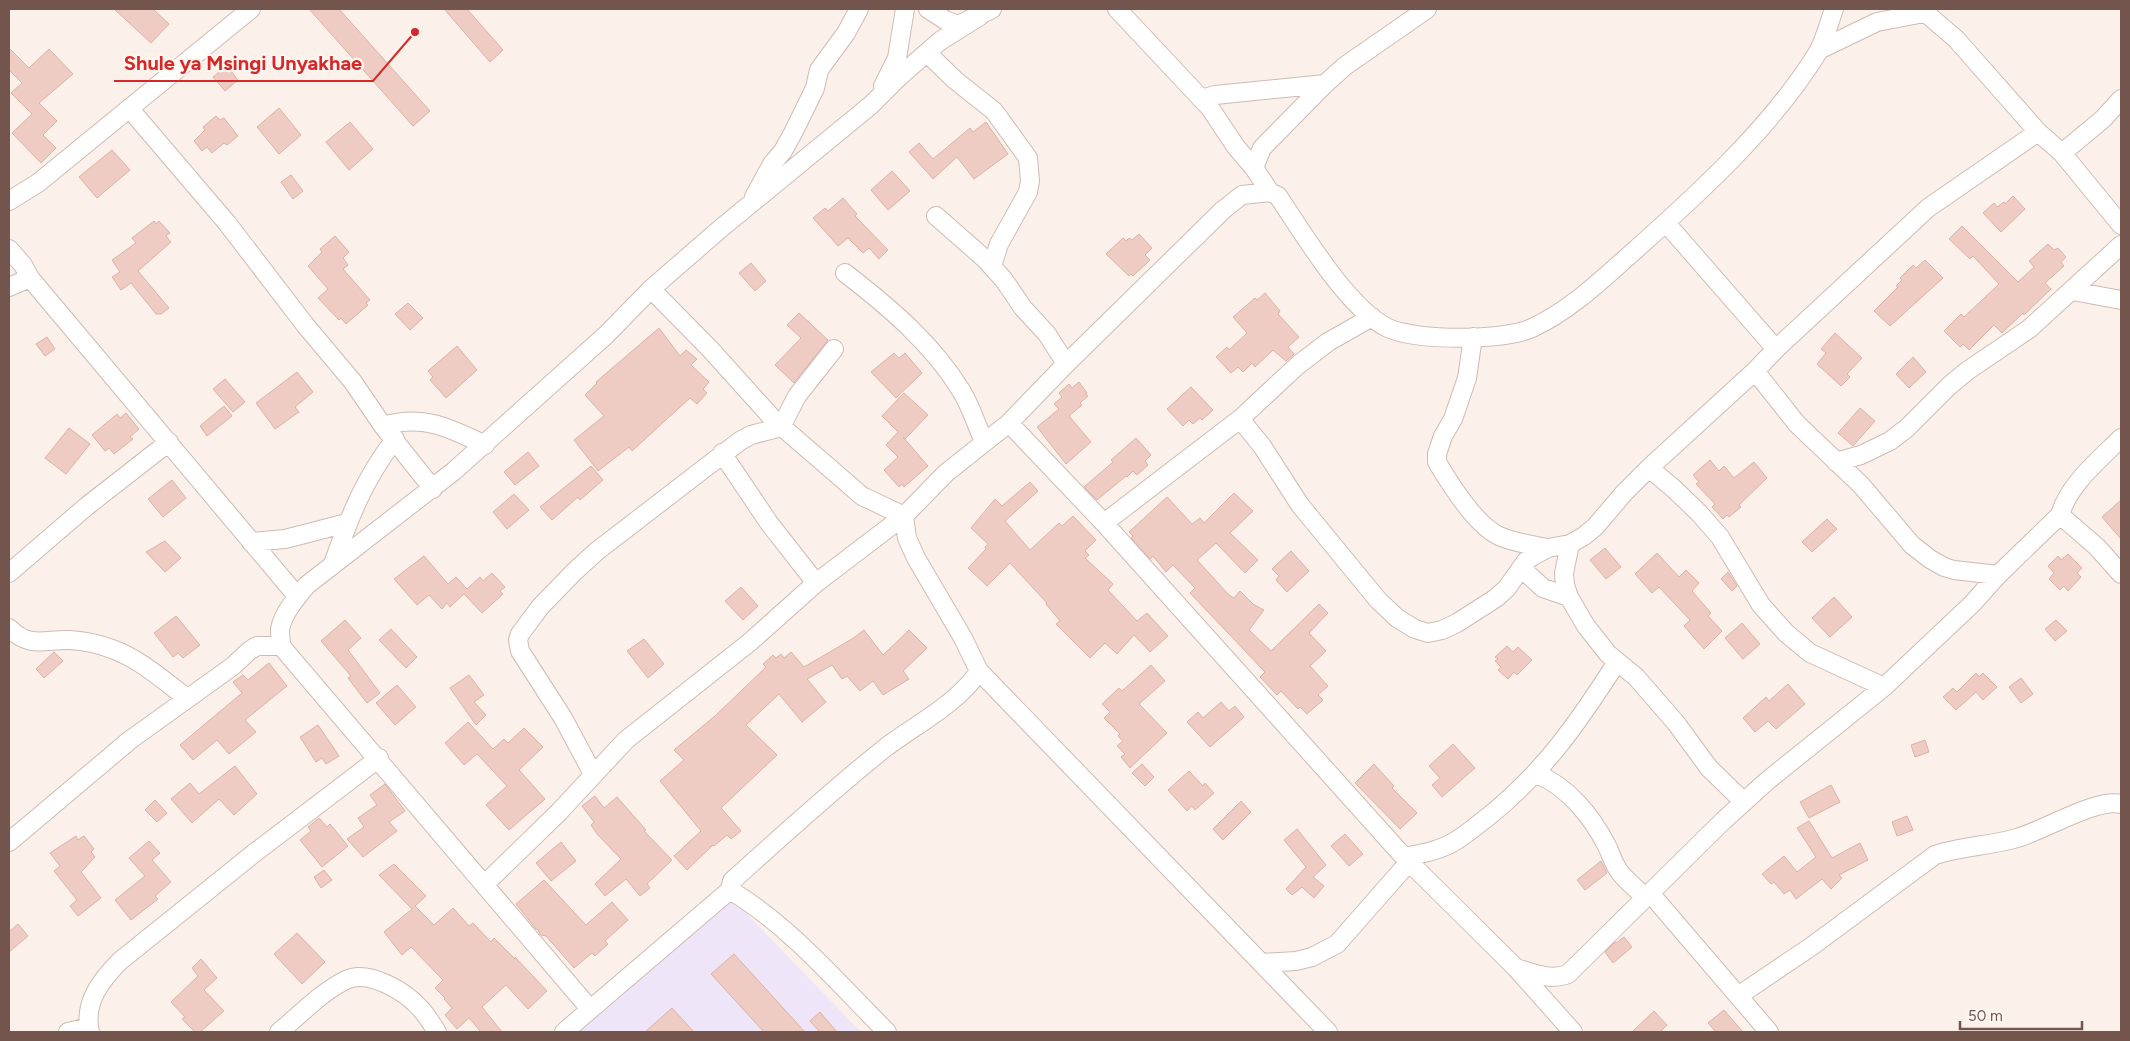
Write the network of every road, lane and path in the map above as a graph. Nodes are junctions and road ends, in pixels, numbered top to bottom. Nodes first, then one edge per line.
1 (251, 9) edge
2 (859, 9) edge
3 (905, 9) edge
4 (928, 9) edge
5 (1117, 9) edge
6 (1427, 9) edge
7 (1834, 9) edge
8 (1922, 11) edge
9 (986, 12) edge
10 (1819, 50) junction
11 (927, 53) junction
12 (1326, 84) junction
13 (1201, 99) junction
14 (2121, 99) edge
15 (874, 102) junction
16 (129, 108) junction
17 (2038, 132) junction
18 (2062, 153) junction
19 (1254, 168) junction
20 (1270, 192) junction
21 (9, 201) edge
22 (750, 204) junction
23 (936, 216) dead end
24 (1666, 223) junction
25 (2121, 225) edge
26 (2121, 245) edge
27 (9, 249) edge
28 (992, 266) junction
29 (845, 273) dead end
30 (30, 278) junction
31 (9, 287) edge
32 (651, 289) junction
33 (2073, 291) junction
34 (2121, 300) edge
35 (1372, 317) junction
36 (1473, 336) junction
37 (834, 349) dead end
38 (1776, 349) junction
39 (1066, 364) junction
40 (1755, 371) junction
41 (1240, 419) junction
42 (1009, 423) junction
43 (383, 426) junction
44 (782, 426) junction
45 (2121, 438) edge
46 (395, 439) junction
47 (169, 442) junction
48 (984, 442) junction
49 (485, 445) junction
50 (722, 453) junction
51 (1836, 462) junction
52 (1649, 468) junction
53 (433, 489) junction
54 (2060, 515) junction
55 (904, 516) junction
56 (1104, 522) junction
57 (347, 523) junction
58 (251, 542) junction
59 (1570, 544) junction
60 (1548, 548) junction
61 (332, 564) junction
62 (1521, 568) junction
63 (9, 573) edge
64 (2121, 574) edge
65 (1998, 575) junction
66 (816, 583) junction
67 (298, 596) junction
68 (1569, 597) junction
69 (9, 628) edge
70 (282, 646) junction
71 (1618, 662) junction
72 (979, 671) junction
73 (1884, 687) junction
74 (187, 698) junction
75 (379, 758) junction
76 (593, 774) junction
77 (1536, 774) junction
78 (1744, 802) junction
79 (2121, 804) edge
80 (9, 842) edge
81 (1406, 859) junction
82 (485, 884) junction
83 (730, 890) junction
84 (1648, 895) junction
85 (1261, 964) junction
86 (1516, 968) junction
87 (1738, 996) junction
88 (590, 1009) junction
89 (89, 1030) edge
90 (68, 1032) edge
91 (279, 1032) edge
92 (438, 1032) edge
93 (564, 1032) edge
94 (887, 1032) edge
95 (1328, 1032) edge
96 (1573, 1032) edge
97 (1769, 1032) edge

1 - 16 street
2 - 22 street
3 - 15 street
4 - 9 street
5 - 13 street
6 - 12 street
7 - 10 street
8 - 10 street
8 - 17 street
9 - 11 street
10 - 24 street
11 - 15 street
11 - 28 street
12 - 13 street
12 - 19 street
13 - 19 street
14 - 18 street
15 - 22 street
16 - 21 street
16 - 43 street
17 - 18 street
17 - 38 street
18 - 25 street
19 - 20 street
20 - 35 street
20 - 39 street
22 - 32 street
23 - 28 street
24 - 36 street
24 - 38 street
26 - 33 street
27 - 30 street
28 - 39 street
29 - 48 street
30 - 31 street
30 - 47 street
32 - 44 street
32 - 49 street
33 - 34 street
33 - 51 street
35 - 36 street
35 - 41 street
36 - 60 street
37 - 44 street
38 - 40 street
39 - 42 street
40 - 51 street
40 - 52 street
41 - 56 street
41 - 62 street
42 - 48 street
42 - 56 street
43 - 46 street
43 - 49 street
44 - 50 street
44 - 55 street
45 - 54 street
46 - 53 street
46 - 57 street
47 - 58 street
47 - 63 street
48 - 55 street
49 - 53 street
50 - 66 street
50 - 76 street
51 - 65 street
52 - 59 street
52 - 73 street
53 - 61 street
54 - 64 street
54 - 65 street
55 - 66 street
55 - 72 street
56 - 81 street
57 - 58 street
57 - 61 street
58 - 67 street
59 - 60 street
59 - 68 street
60 - 62 street
61 - 67 street
62 - 68 street
65 - 73 street
66 - 76 street
67 - 70 street
68 - 71 street
69 - 74 street
70 - 74 street
70 - 75 street
71 - 77 street
71 - 78 street
72 - 83 street
72 - 85 street
73 - 78 street
74 - 80 street
75 - 82 street
75 - 89 street
76 - 82 street
77 - 81 street
77 - 84 street
78 - 84 street
79 - 87 street
81 - 85 street
81 - 86 street
82 - 88 street
83 - 88 street
83 - 94 street
84 - 86 street
84 - 87 street
85 - 95 street
86 - 96 street
87 - 97 street
88 - 93 street
89 - 90 street
91 - 92 street

